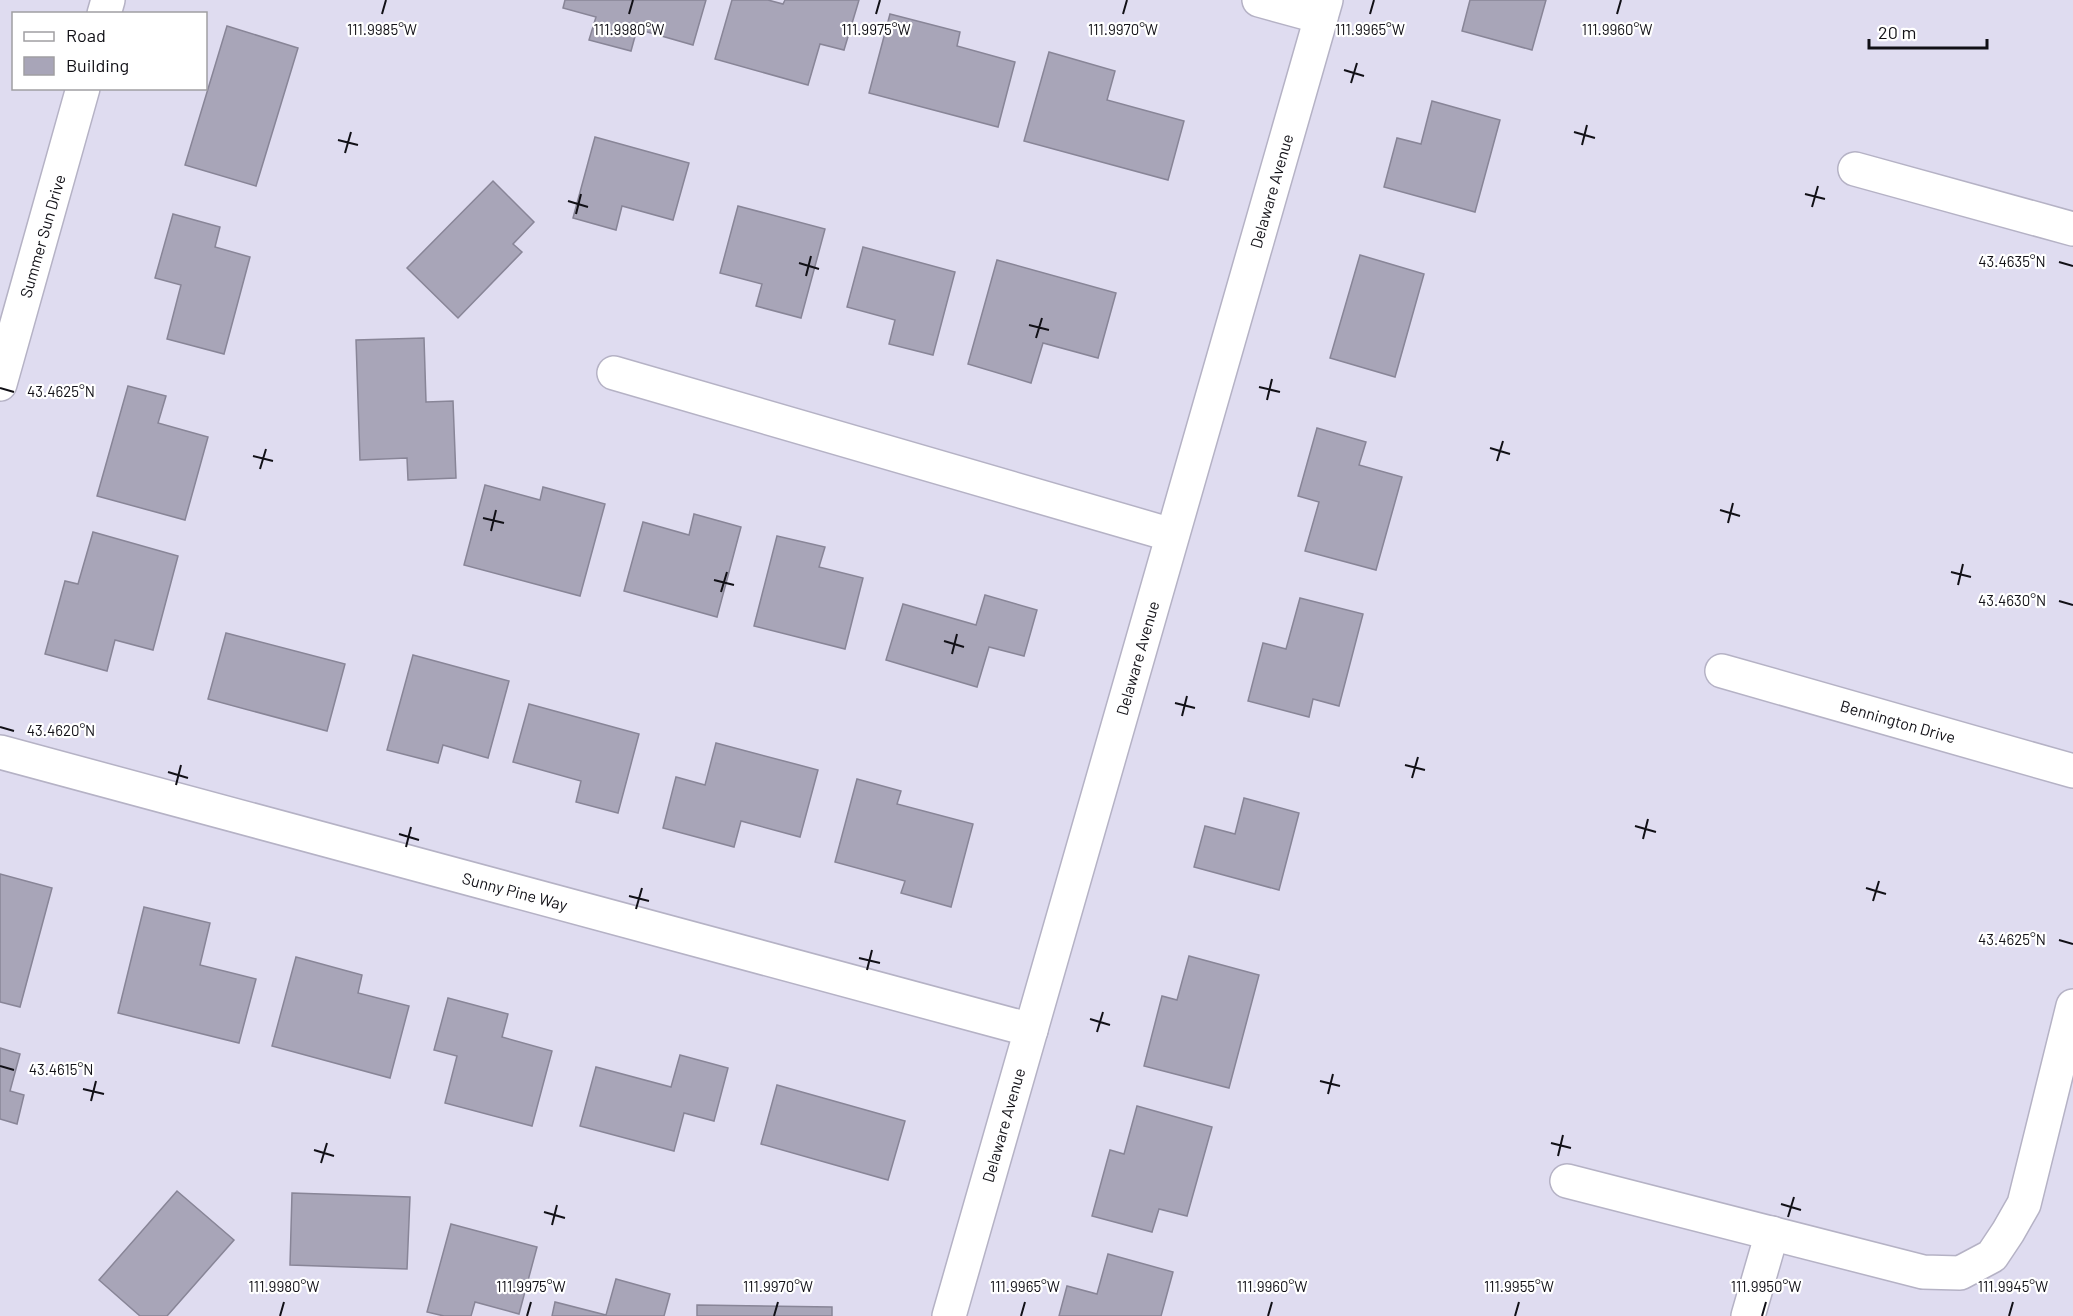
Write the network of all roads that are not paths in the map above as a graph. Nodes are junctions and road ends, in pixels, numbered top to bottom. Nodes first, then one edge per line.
1 (1259, 0) edge
2 (1323, 8) edge
3 (82, 90) edge
4 (1855, 169) dead end
5 (2073, 229) edge
6 (614, 373) dead end
7 (0, 384) edge
8 (1172, 536) junction
9 (1722, 671) dead end
10 (0, 752) edge
11 (2073, 771) edge
12 (2073, 1006) edge
13 (1031, 1030) junction
14 (1568, 1181) dead end
15 (1772, 1233) junction
16 (950, 1316) edge
17 (1748, 1316) edge

1 - 2 street
2 - 8 street, Delaware Avenue
3 - 7 street, Summer Sun Drive
4 - 5 street
6 - 8 street
8 - 13 street, Delaware Avenue
9 - 11 street, Bennington Drive
10 - 13 street, Sunny Pine Way
12 - 15 street
13 - 16 street, Delaware Avenue
14 - 15 street
15 - 17 street

